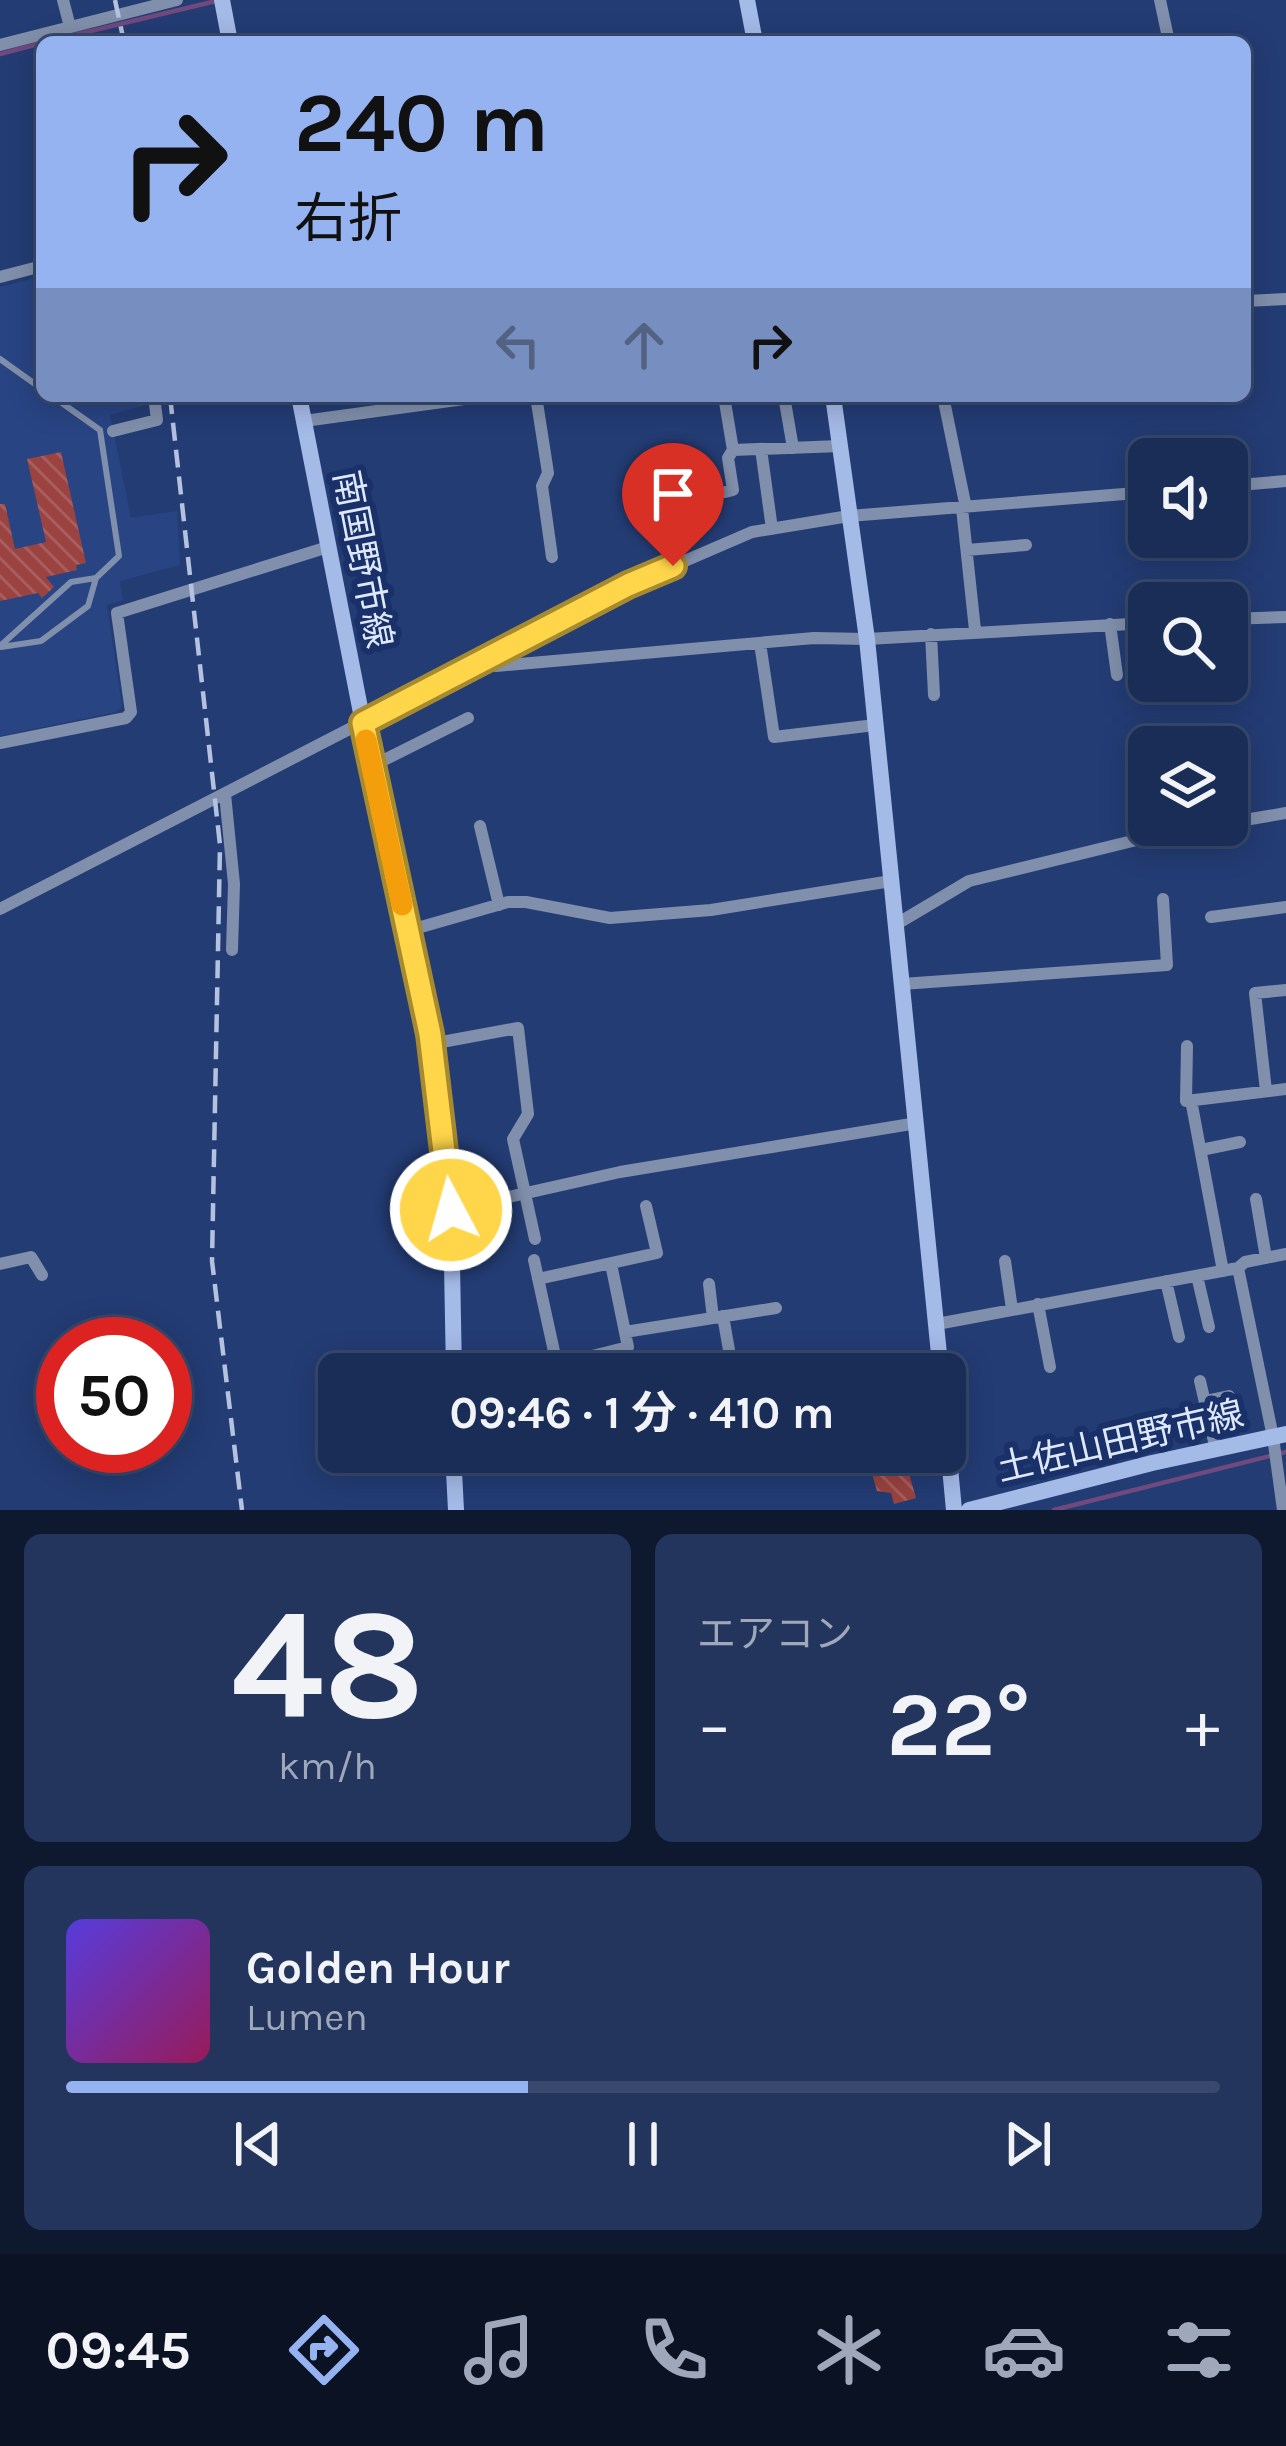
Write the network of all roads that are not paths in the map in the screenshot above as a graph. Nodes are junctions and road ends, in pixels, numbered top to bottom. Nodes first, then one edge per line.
1 (63, 0) edge
2 (177, 0) edge
3 (222, 0) edge
4 (747, 0) edge
5 (1160, 0) edge
6 (70, 27) junction
7 (229, 36) edge
8 (754, 36) edge
9 (1168, 36) edge
10 (0, 45) edge
11 (36, 268) edge
12 (0, 277) edge
13 (1286, 299) edge
14 (1251, 301) edge
15 (0, 359) edge
16 (36, 385) edge
17 (61, 402) edge
18 (155, 402) edge
19 (300, 402) edge
20 (537, 402) edge
21 (725, 402) edge
22 (785, 402) edge
23 (834, 402) edge
24 (944, 402) edge
25 (391, 403) edge
26 (304, 421) junction
27 (107, 432) junction
28 (840, 446) junction
29 (793, 448) junction
30 (761, 449) junction
31 (733, 450) junction
32 (1286, 481) edge
33 (1248, 484) edge
34 (646, 485) dead end
35 (725, 491) dead end
36 (1128, 495) edge
37 (964, 508) junction
38 (849, 516) junction
39 (772, 529) junction
40 (1026, 545) dead end
41 (328, 547) junction
42 (967, 550) junction
43 (552, 557) dead end
44 (673, 566) junction
45 (96, 578) junction
46 (1286, 617) edge
47 (1248, 618) edge
48 (1128, 623) edge
49 (1110, 624) junction
50 (975, 630) junction
51 (931, 634) junction
52 (867, 639) junction
53 (760, 643) junction
54 (0, 647) edge
55 (484, 660) junction
56 (1117, 675) dead end
57 (934, 695) dead end
58 (468, 718) dead end
59 (363, 723) junction
60 (875, 725) junction
61 (0, 743) edge
62 (372, 766) junction
63 (225, 794) junction
64 (1286, 813) edge
65 (1248, 819) edge
66 (480, 826) dead end
67 (1128, 842) edge
68 (891, 880) junction
69 (1163, 899) dead end
70 (499, 905) junction
71 (1286, 907) edge
72 (0, 909) edge
73 (1211, 917) dead end
74 (896, 925) junction
75 (407, 932) junction
76 (232, 950) dead end
77 (902, 984) junction
78 (1286, 990) edge
79 (431, 1044) junction
80 (1187, 1046) dead end
81 (1286, 1089) edge
82 (1266, 1091) junction
83 (1191, 1100) junction
84 (917, 1123) junction
85 (1240, 1142) dead end
86 (1201, 1150) junction
87 (523, 1193) junction
88 (1256, 1199) dead end
89 (646, 1206) dead end
90 (451, 1210) junction
91 (535, 1239) dead end
92 (1286, 1254) edge
93 (1266, 1258) junction
94 (534, 1260) dead end
95 (1005, 1261) dead end
96 (0, 1264) edge
97 (611, 1264) junction
98 (1230, 1269) junction
99 (42, 1275) dead end
100 (1197, 1276) junction
101 (538, 1280) junction
102 (1166, 1281) junction
103 (709, 1283) dead end
104 (1038, 1304) junction
105 (776, 1308) dead end
106 (1012, 1309) junction
107 (718, 1317) junction
108 (937, 1324) junction
109 (1209, 1327) dead end
110 (625, 1332) junction
111 (1179, 1337) dead end
112 (729, 1350) dead end
113 (454, 1353) edge
114 (554, 1353) edge
115 (604, 1353) edge
116 (939, 1353) edge
117 (1050, 1366) dead end
118 (1200, 1381) dead end
119 (1229, 1396) dead end
120 (1204, 1401) junction
121 (1280, 1436) edge
122 (1216, 1450) junction
123 (454, 1473) edge
124 (951, 1473) edge
125 (456, 1510) edge
126 (954, 1510) edge
127 (969, 1510) edge
128 (1283, 1510) edge

1 - 6 street
2 - 6 street
3 - 7 main road
4 - 8 main road
5 - 9 street
6 - 10 street
11 - 12 street
13 - 14 street
15 - 16 lane
17 - 27 lane
18 - 27 street
19 - 26 main road, 南国野市線
20 - 43 street
21 - 31 street
22 - 29 street
23 - 28 main road
24 - 37 street
25 - 26 street
26 - 41 main road, 南国野市線
27 - 45 lane
28 - 29 street
28 - 38 main road
29 - 30 street
30 - 31 street
30 - 39 street
31 - 35 street
32 - 33 street
34 - 44 street
36 - 37 street
37 - 38 street
37 - 42 street
38 - 39 street
38 - 52 main road
39 - 44 street
40 - 42 street
41 - 59 main road, 南国野市線
41 - 61 street
42 - 50 street
44 - 55 street
45 - 54 lane
45 - 54 lane
46 - 47 street
48 - 49 street
49 - 50 street
49 - 56 street
50 - 51 street
51 - 52 street
51 - 57 street
52 - 53 street
52 - 60 main road
53 - 55 street
53 - 60 street
55 - 59 street
58 - 62 street
59 - 62 main road, 南国野市線
59 - 63 street
60 - 68 main road
62 - 75 main road, 南国野市線
63 - 72 street
63 - 76 street
64 - 65 street
66 - 70 street
67 - 74 street
68 - 70 street
68 - 74 main road
69 - 77 street
70 - 75 street
71 - 73 street
74 - 77 main road
75 - 79 main road, 南国野市線
77 - 84 main road
78 - 82 street
79 - 87 street
79 - 90 main road, 南国野市線
80 - 83 street
81 - 82 street
82 - 83 street
83 - 86 street
84 - 87 street
84 - 108 main road
85 - 86 street
86 - 98 street
87 - 90 street
87 - 91 street
88 - 93 street
89 - 97 street
90 - 113 main road, 南国野市線
92 - 93 street
93 - 98 street
94 - 101 street
95 - 106 street
96 - 99 street
97 - 101 street
97 - 110 street
98 - 100 street
98 - 121 street
100 - 102 street
100 - 109 street
101 - 114 street
102 - 104 street
102 - 111 street
103 - 107 street
104 - 106 street
104 - 117 street
105 - 107 street
106 - 108 street
107 - 110 street
107 - 112 street
108 - 116 main road
110 - 115 street
118 - 120 street
119 - 120 street
120 - 122 street
121 - 122 main road, 土佐山田野市線
121 - 128 street
122 - 127 main road, 土佐山田野市線
123 - 125 main road
124 - 126 main road

